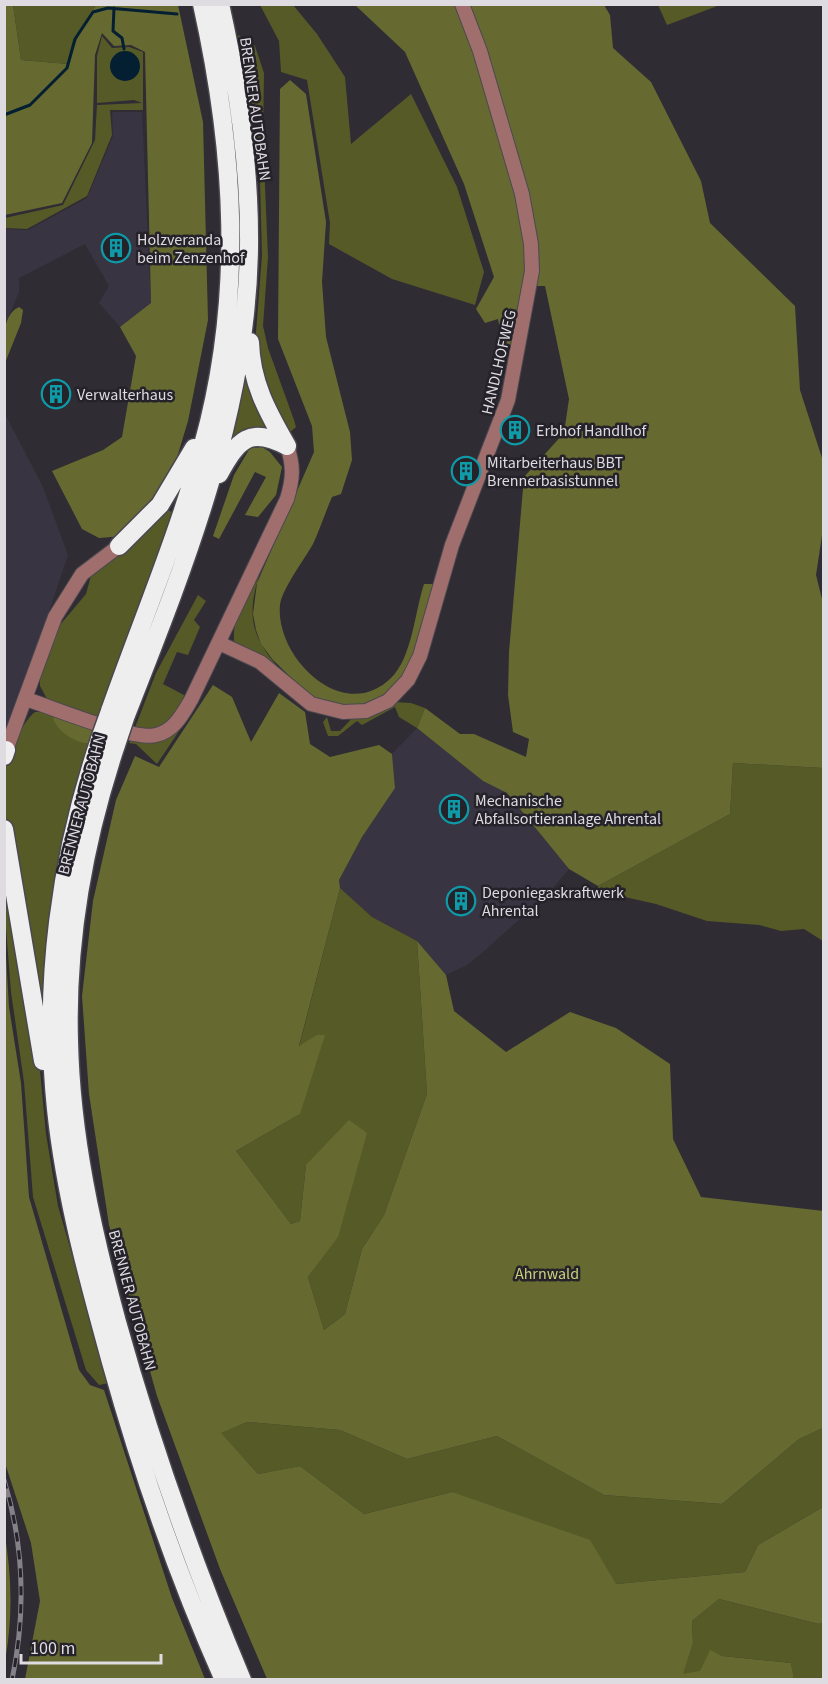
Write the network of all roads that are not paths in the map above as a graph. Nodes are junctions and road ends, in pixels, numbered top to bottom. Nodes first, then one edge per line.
1 (462, 4) edge
2 (211, 8) edge
3 (248, 272) junction
4 (211, 414) junction
5 (287, 446) junction
6 (207, 495) junction
7 (119, 546) joint
8 (219, 643) junction
9 (26, 699) junction
10 (118, 713) junction
11 (108, 742) junction
12 (5, 753) edge
13 (4, 829) edge
14 (59, 1134) junction
15 (224, 1680) edge
16 (242, 1680) edge

1 - 8 street, HANDLHOFWEG
2 - 3 highway, BRENNER AUTOBAHN
2 - 4 highway, BRENNER AUTOBAHN
3 - 5 highway
3 - 6 highway, BRENNER AUTOBAHN
4 - 7 highway
4 - 10 highway, BRENNER AUTOBAHN
5 - 6 highway
5 - 8 street
6 - 10 highway, BRENNER AUTOBAHN
7 - 9 street
8 - 9 street
9 - 12 street
10 - 11 highway, BRENNER AUTOBAHN, bridge
11 - 14 highway, BRENNER AUTOBAHN
11 - 16 highway, BRENNER AUTOBAHN
13 - 14 highway
14 - 15 highway, BRENNER AUTOBAHN

